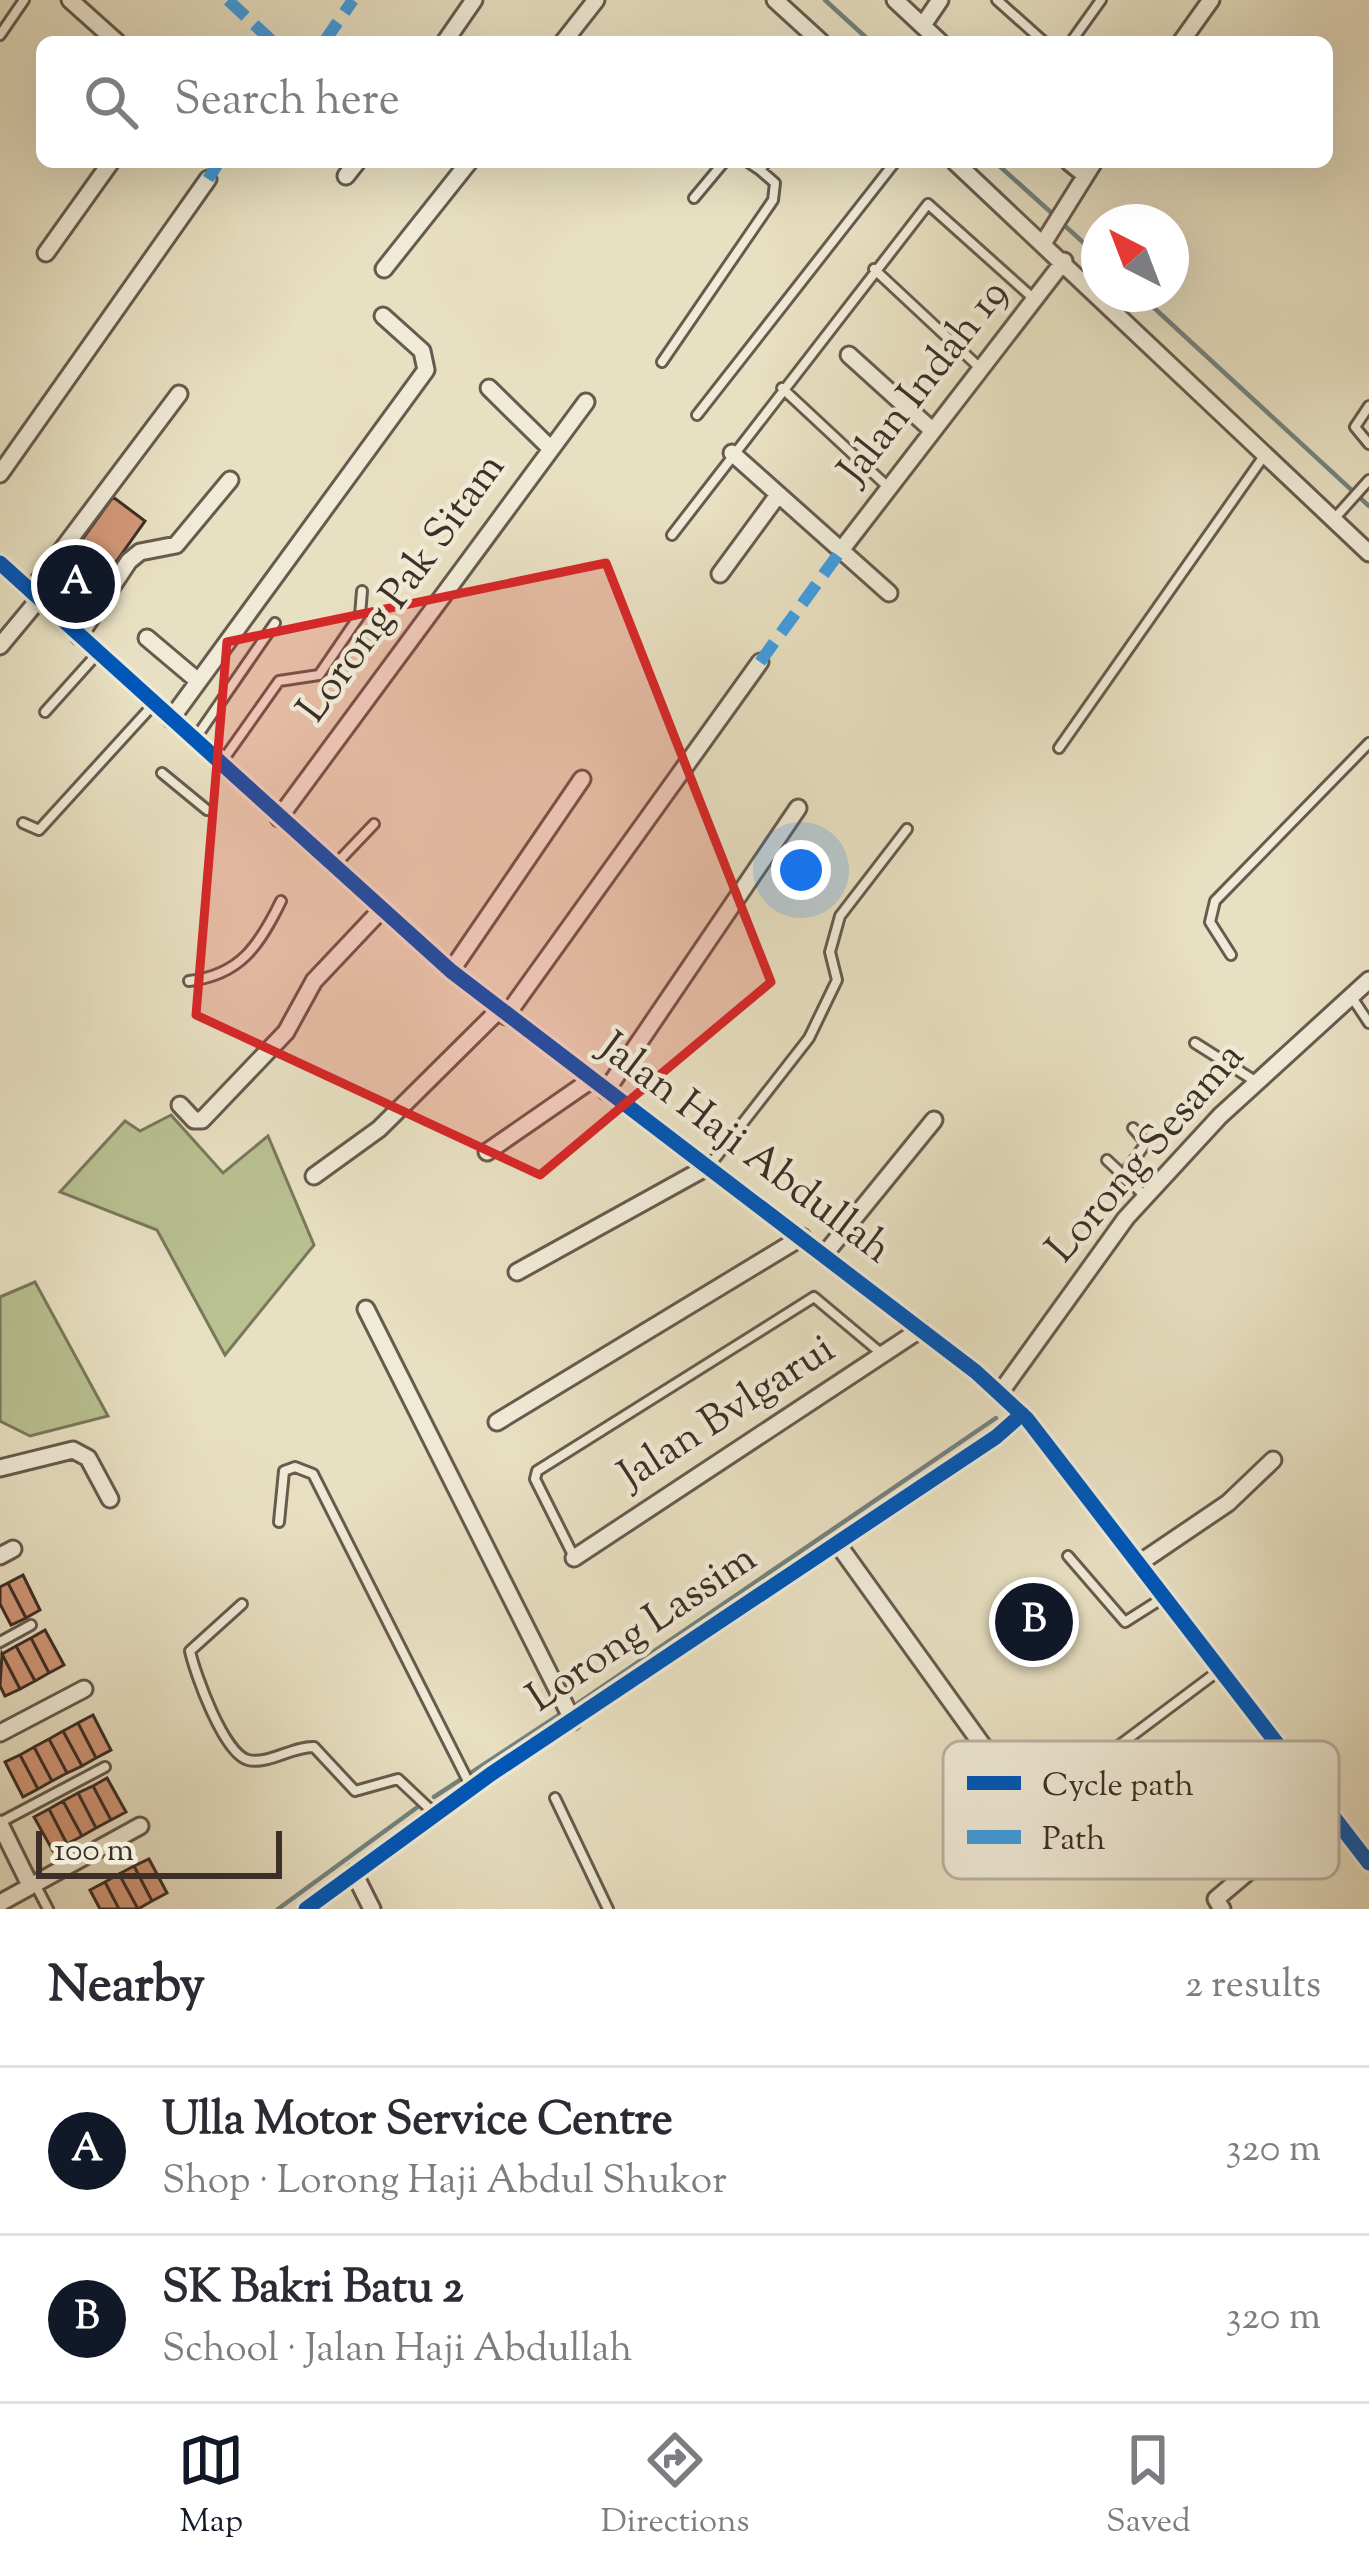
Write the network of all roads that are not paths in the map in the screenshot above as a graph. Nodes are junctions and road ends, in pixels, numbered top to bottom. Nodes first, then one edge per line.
1 (23, 0) edge
2 (70, 0) edge
3 (473, 0) edge
4 (596, 0) edge
5 (775, 0) edge
6 (895, 0) edge
7 (940, 0) edge
8 (997, 0) edge
9 (1101, 0) edge
10 (1211, 0) edge
11 (922, 25) junction
12 (0, 35) edge
13 (110, 36) edge
14 (449, 36) edge
15 (568, 36) edge
16 (814, 36) edge
17 (934, 36) edge
18 (1037, 36) edge
19 (1075, 36) edge
20 (1185, 36) edge
21 (107, 168) edge
22 (464, 168) edge
23 (719, 168) edge
24 (764, 168) edge
25 (890, 168) edge
26 (963, 168) edge
27 (1090, 169) edge
28 (208, 179) dead end
29 (694, 198) dead end
30 (1049, 234) junction
31 (46, 253) dead end
32 (1064, 261) junction
33 (384, 269) dead end
34 (874, 269) junction
35 (1034, 299) junction
36 (382, 316) dead end
37 (849, 355) dead end
38 (662, 362) dead end
39 (981, 369) junction
40 (489, 388) dead end
41 (782, 388) junction
42 (179, 394) dead end
43 (586, 402) dead end
44 (1369, 406) edge
45 (697, 415) dead end
46 (933, 431) junction
47 (1369, 444) edge
48 (550, 449) junction
49 (732, 453) junction
50 (1265, 454) junction
51 (0, 474) edge
52 (230, 480) dead end
53 (1369, 480) edge
54 (889, 488) junction
55 (778, 495) junction
56 (1334, 519) junction
57 (672, 535) dead end
58 (842, 549) junction
59 (1369, 553) edge
60 (0, 563) edge
61 (720, 574) dead end
62 (362, 591) dead end
63 (889, 593) dead end
64 (35, 595) junction
65 (275, 623) dead end
66 (79, 636) junction
67 (147, 638) dead end
68 (0, 646) edge
69 (98, 653) junction
70 (760, 662) dead end
71 (198, 681) junction
72 (154, 704) junction
73 (46, 712) dead end
74 (170, 719) junction
75 (194, 740) junction
76 (1369, 743) edge
77 (1059, 748) dead end
78 (220, 764) junction
79 (162, 773) dead end
80 (582, 779) dead end
81 (798, 808) dead end
82 (207, 810) dead end
83 (279, 818) junction
84 (23, 823) dead end
85 (374, 824) dead end
86 (907, 829) dead end
87 (333, 867) junction
88 (280, 901) dead end
89 (381, 910) junction
90 (1231, 955) dead end
91 (451, 971) junction
92 (1369, 980) edge
93 (189, 981) dead end
94 (1351, 995) junction
95 (503, 1013) junction
96 (1369, 1023) edge
97 (1196, 1043) dead end
98 (591, 1080) junction
99 (1255, 1082) junction
100 (606, 1090) junction
101 (180, 1105) dead end
102 (934, 1120) dead end
103 (1133, 1128) dead end
104 (487, 1152) dead end
105 (1107, 1160) dead end
106 (710, 1166) junction
107 (1124, 1174) junction
108 (314, 1176) dead end
109 (1146, 1196) junction
110 (802, 1238) junction
111 (824, 1255) junction
112 (517, 1272) dead end
113 (366, 1310) dead end
114 (921, 1329) junction
115 (883, 1355) junction
116 (1000, 1394) junction
117 (1022, 1414) junction
118 (497, 1422) dead end
119 (1273, 1460) dead end
120 (0, 1468) edge
121 (110, 1498) dead end
122 (279, 1522) dead end
123 (837, 1543) junction
124 (1068, 1556) dead end
125 (574, 1558) joint
126 (1141, 1562) junction
127 (1167, 1596) junction
128 (242, 1604) dead end
129 (31, 1625) dead end
130 (0, 1642) edge
131 (1223, 1668) junction
132 (84, 1689) dead end
133 (573, 1721) junction
134 (0, 1733) edge
135 (979, 1741) edge
136 (1125, 1741) edge
137 (1277, 1741) edge
138 (105, 1767) dead end
139 (471, 1788) junction
140 (555, 1798) dead end
141 (435, 1814) junction
142 (1339, 1823) edge
143 (0, 1824) edge
144 (140, 1826) dead end
145 (1369, 1863) edge
146 (354, 1873) junction
147 (1240, 1879) edge
148 (33, 1884) junction
149 (0, 1904) edge
150 (48, 1909) edge
151 (306, 1909) edge
152 (372, 1909) edge
153 (608, 1909) edge
154 (1222, 1909) edge

1 - 12 lane
2 - 13 street
3 - 14 street
4 - 15 street
5 - 16 street
6 - 11 street
7 - 11 street
8 - 18 lane
9 - 19 lane
10 - 20 street
11 - 17 street
21 - 31 street
22 - 33 street
23 - 29 lane
24 - 38 lane
25 - 45 lane
26 - 30 street
27 - 30 street
28 - 51 street
30 - 32 street
32 - 35 street, Jalan Indah 19
32 - 50 street
34 - 35 lane
34 - 39 lane
34 - 41 lane
35 - 39 street, Jalan Indah 19
36 - 71 street
37 - 46 street
39 - 46 street, Jalan Indah 19
40 - 48 street
41 - 49 lane
41 - 54 lane
42 - 64 street
43 - 48 street, Lorong Pak Sitam
44 - 47 lane
46 - 54 street, Jalan Indah 19
48 - 83 street, Lorong Pak Sitam
49 - 55 street
49 - 57 lane
50 - 56 street
50 - 77 lane
52 - 66 street
53 - 56 lane
54 - 58 street, Jalan Indah 19
55 - 58 street
55 - 61 street
56 - 59 street
58 - 63 street
60 - 64 street, Jalan Haji Abdullah
62 - 78 lane
64 - 66 street, Jalan Haji Abdullah
64 - 68 street
65 - 75 lane
66 - 69 street, Jalan Haji Abdullah
67 - 71 street
69 - 72 street, Jalan Haji Abdullah
69 - 73 lane
70 - 95 street
71 - 74 street
72 - 74 street, Jalan Haji Abdullah
72 - 84 lane
74 - 75 street, Jalan Haji Abdullah
75 - 78 street, Jalan Haji Abdullah
76 - 90 lane
78 - 83 street, Jalan Haji Abdullah
79 - 82 lane
80 - 91 street
81 - 100 street
83 - 87 street, Jalan Haji Abdullah
85 - 87 lane
86 - 106 lane
87 - 89 street, Jalan Haji Abdullah
88 - 93 lane
89 - 91 street, Jalan Haji Abdullah
89 - 101 street
91 - 95 street, Jalan Haji Abdullah
92 - 94 street, Lorong Sesama
94 - 96 lane
94 - 99 street, Lorong Sesama
95 - 98 street, Jalan Haji Abdullah
95 - 108 street
97 - 99 lane
98 - 100 street, Jalan Haji Abdullah
98 - 104 street
99 - 109 street, Lorong Sesama
100 - 106 street, Jalan Haji Abdullah
102 - 111 street
103 - 107 lane
105 - 107 lane
106 - 110 street, Jalan Haji Abdullah
106 - 112 street
107 - 109 lane
109 - 116 street, Lorong Sesama
110 - 111 street, Jalan Haji Abdullah
110 - 118 street
111 - 114 street, Jalan Haji Abdullah
113 - 133 street
114 - 115 street, Jalan Bvlgarui
114 - 116 street, Jalan Haji Abdullah
115 - 125 street, Jalan Bvlgarui
115 - 125 lane
116 - 117 street, Jalan Haji Abdullah
117 - 123 street, Lorong Lassim
117 - 126 street, Jalan Haji Abdullah
119 - 126 street
120 - 121 street
122 - 139 lane
123 - 133 street, Lorong Lassim
123 - 135 street
124 - 127 lane
126 - 127 street, Jalan Haji Abdullah
127 - 131 street, Jalan Haji Abdullah
128 - 141 lane
129 - 130 lane
131 - 136 lane
131 - 137 street, Jalan Haji Abdullah
132 - 134 street
133 - 139 street, Lorong Lassim
138 - 143 lane
139 - 141 street, Lorong Lassim
140 - 153 lane
141 - 146 street, Lorong Lassim
142 - 145 street, Jalan Haji Abdullah
143 - 148 street
144 - 148 street
146 - 151 street, Lorong Lassim
146 - 152 street
147 - 154 street
148 - 149 street
148 - 150 lane

